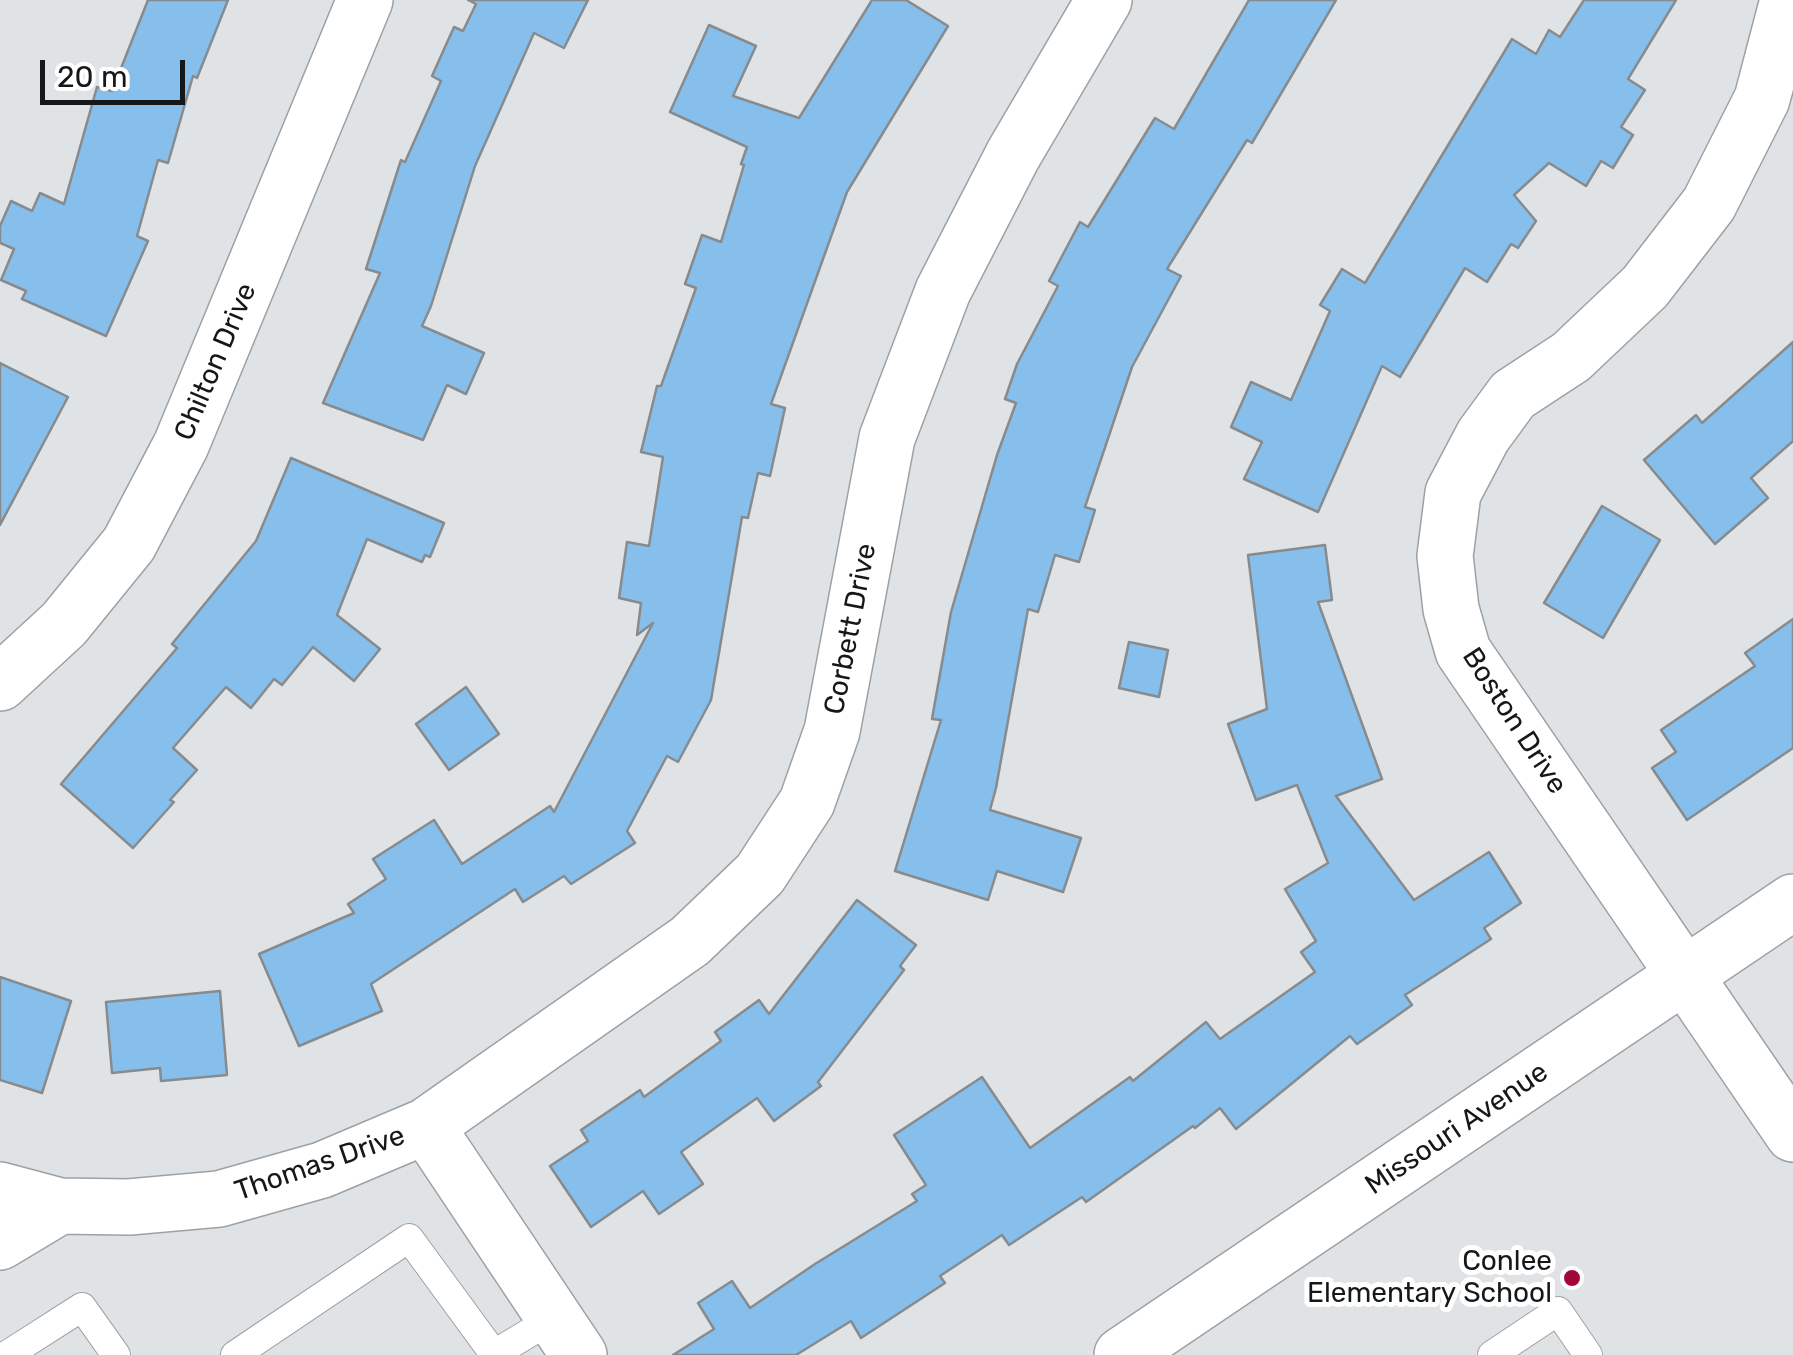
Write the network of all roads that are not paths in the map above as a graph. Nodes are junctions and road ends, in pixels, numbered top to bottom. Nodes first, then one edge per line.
1 (365, 0) edge
2 (1104, 0) edge
3 (1788, 0) edge
4 (0, 683) edge
5 (1793, 902) edge
6 (1686, 974) junction
7 (426, 1126) junction
8 (1793, 1134) edge
9 (0, 1190) edge
10 (60, 1206) junction
11 (0, 1242) edge
12 (567, 1336) edge
13 (1129, 1353) edge
14 (8, 1355) edge
15 (116, 1355) edge
16 (236, 1355) edge
17 (494, 1355) edge
18 (1492, 1355) edge
19 (1588, 1355) edge

1 - 4 street, Chilton Drive
2 - 7 street, Corbett Drive
3 - 6 street, Boston Drive
5 - 6 street, Missouri Avenue
6 - 8 street, Boston Drive
6 - 13 street, Missouri Avenue
7 - 10 street, Thomas Drive
7 - 12 street, Thomas Drive
9 - 10 street, Thomas Drive
10 - 11 street
12 - 17 lane
14 - 15 lane
16 - 17 lane
18 - 19 lane

